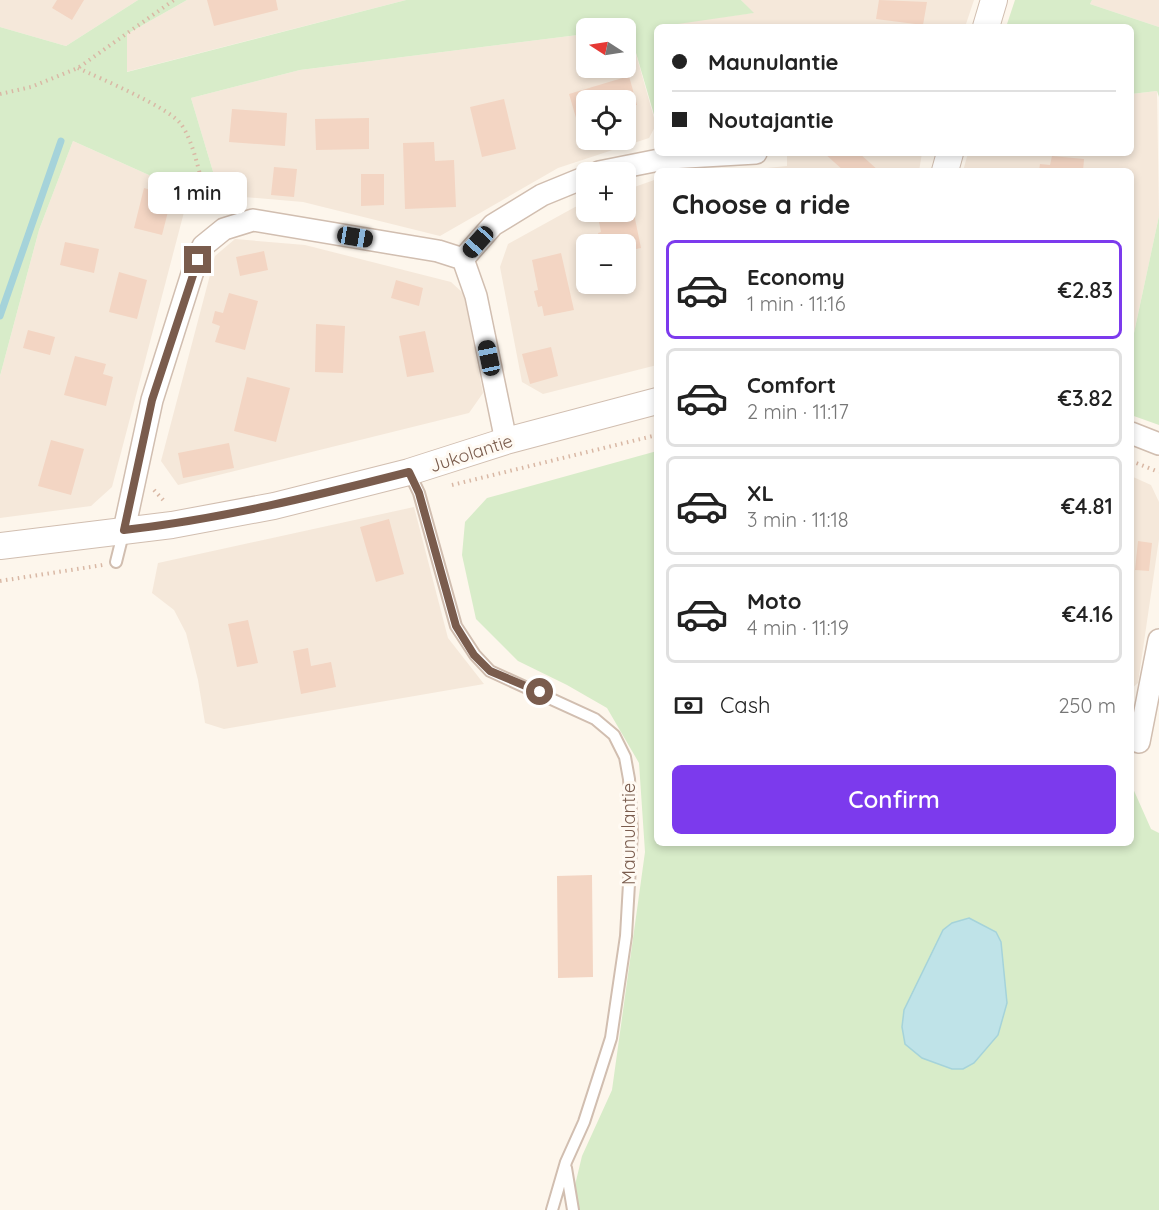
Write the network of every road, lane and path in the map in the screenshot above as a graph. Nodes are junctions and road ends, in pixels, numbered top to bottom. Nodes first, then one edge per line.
1 (174, 0) edge
2 (994, 0) edge
3 (987, 24) edge
4 (78, 68) junction
5 (0, 94) edge
6 (704, 156) edge
7 (636, 165) edge
8 (576, 181) edge
9 (215, 236) junction
10 (463, 259) junction
11 (654, 402) edge
12 (1134, 434) edge
13 (506, 441) junction
14 (1159, 444) edge
15 (1134, 462) edge
16 (409, 472) junction
17 (1159, 472) edge
18 (124, 530) junction
19 (0, 546) edge
20 (116, 562) dead end
21 (1159, 640) edge
22 (1139, 742) dead end
23 (566, 1162) junction
24 (552, 1210) edge
25 (573, 1210) edge

1 - 4 path
2 - 3 street
4 - 5 path
4 - 9 path
6 - 7 street
8 - 10 street
9 - 10 street
9 - 18 street
10 - 13 street
11 - 13 street, Jukolantie
12 - 14 street
13 - 16 street, Jukolantie
15 - 17 path
16 - 18 street, Jukolantie
16 - 23 lane, Maunulantie
18 - 19 street, Jukolantie
18 - 20 lane
21 - 22 street
23 - 24 lane, Maunulantie
23 - 25 lane

